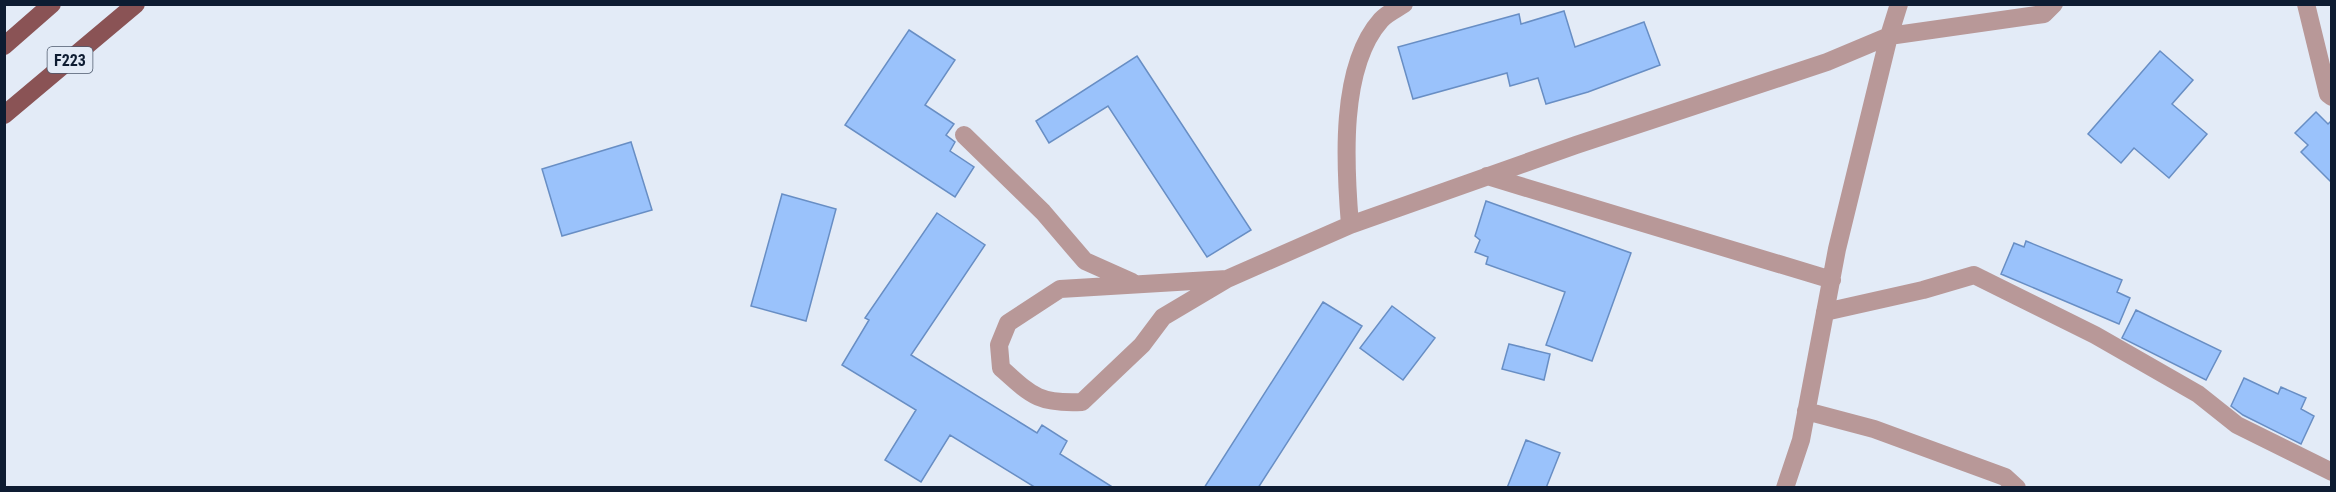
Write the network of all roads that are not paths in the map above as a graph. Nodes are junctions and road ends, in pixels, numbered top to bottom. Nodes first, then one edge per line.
1 (52, 4) edge
2 (136, 4) edge
3 (1404, 4) edge
4 (1899, 4) edge
5 (2054, 4) edge
6 (2306, 4) edge
7 (1889, 36) junction
8 (4, 46) edge
9 (2331, 97) edge
10 (4, 115) edge
11 (964, 135) dead end
12 (1487, 176) junction
13 (1350, 225) junction
14 (1227, 279) junction
15 (1832, 280) junction
16 (1134, 283) junction
17 (1826, 312) junction
18 (1806, 411) junction
19 (2331, 472) edge
20 (1785, 488) edge
21 (2017, 488) edge

1 - 8 main road
2 - 10 main road, F223
3 - 13 street
4 - 7 street
5 - 7 street
6 - 9 street
7 - 12 street
7 - 15 street
11 - 16 street
12 - 13 street
12 - 15 street
13 - 14 street
14 - 16 street
14 - 16 street
15 - 17 street
17 - 18 street
17 - 19 street
18 - 20 street
18 - 21 street

